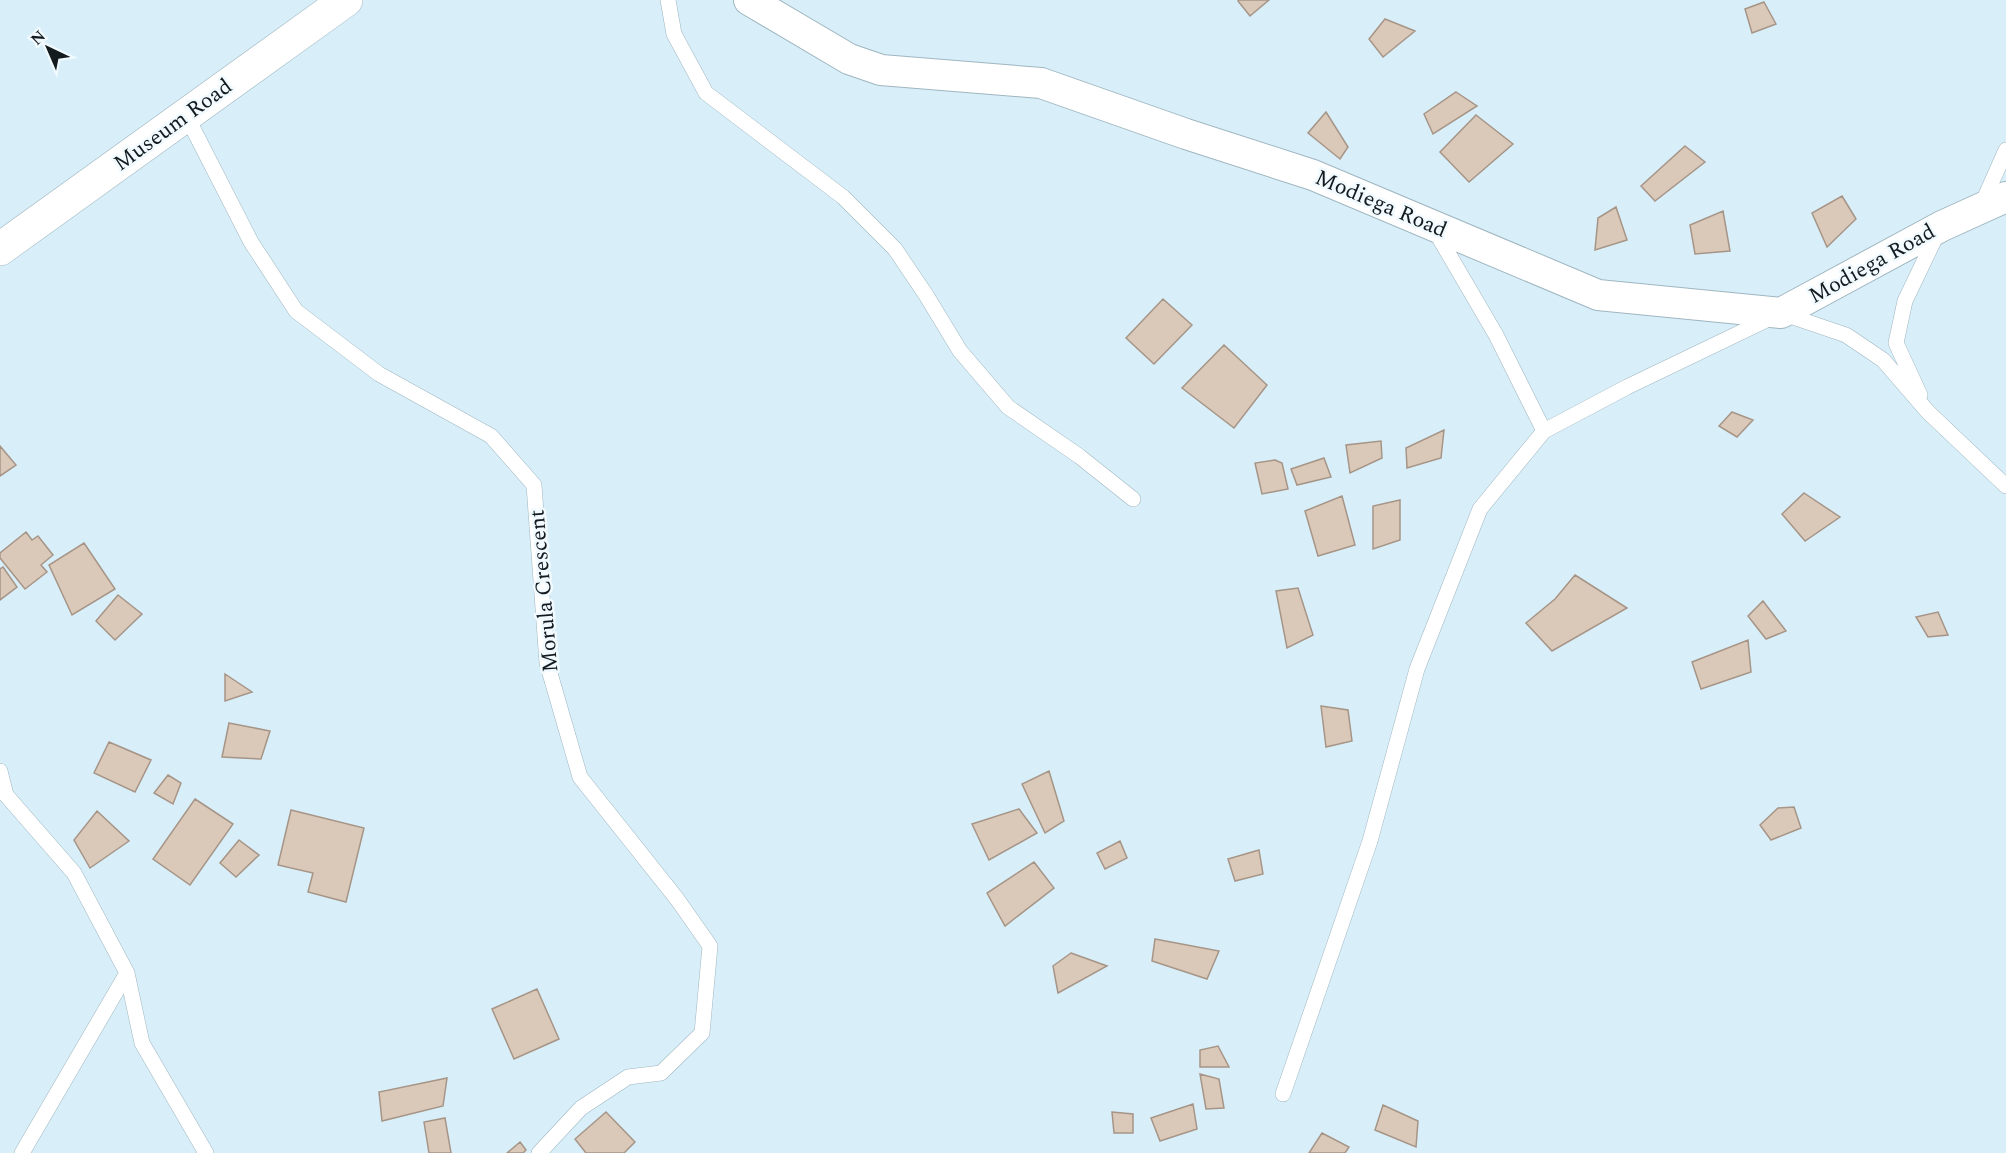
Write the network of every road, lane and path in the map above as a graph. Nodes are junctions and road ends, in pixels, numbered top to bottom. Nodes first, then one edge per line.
1 (346, 0) edge
2 (668, 0) edge
3 (749, 0) edge
4 (186, 115) junction
5 (2006, 150) edge
6 (1993, 203) edge
7 (1432, 226) junction
8 (1941, 226) junction
9 (0, 249) edge
10 (1781, 314) junction
11 (1928, 411) junction
12 (1544, 431) junction
13 (2006, 486) edge
14 (1133, 499) dead end
15 (0, 771) edge
16 (127, 973) junction
17 (1283, 1094) dead end
18 (22, 1153) edge
19 (206, 1153) edge
20 (539, 1153) edge

1 - 4 street, Museum Road
2 - 14 lane
3 - 7 street, Modiega Road
4 - 9 street, Museum Road
4 - 20 lane, Morula Crescent
5 - 6 lane
6 - 8 street, Modiega Road
7 - 10 street, Modiega Road
7 - 12 lane
8 - 10 street, Modiega Road
8 - 11 lane
10 - 11 lane
10 - 12 lane
11 - 13 lane
12 - 17 lane
15 - 16 lane
16 - 18 lane
16 - 19 lane

